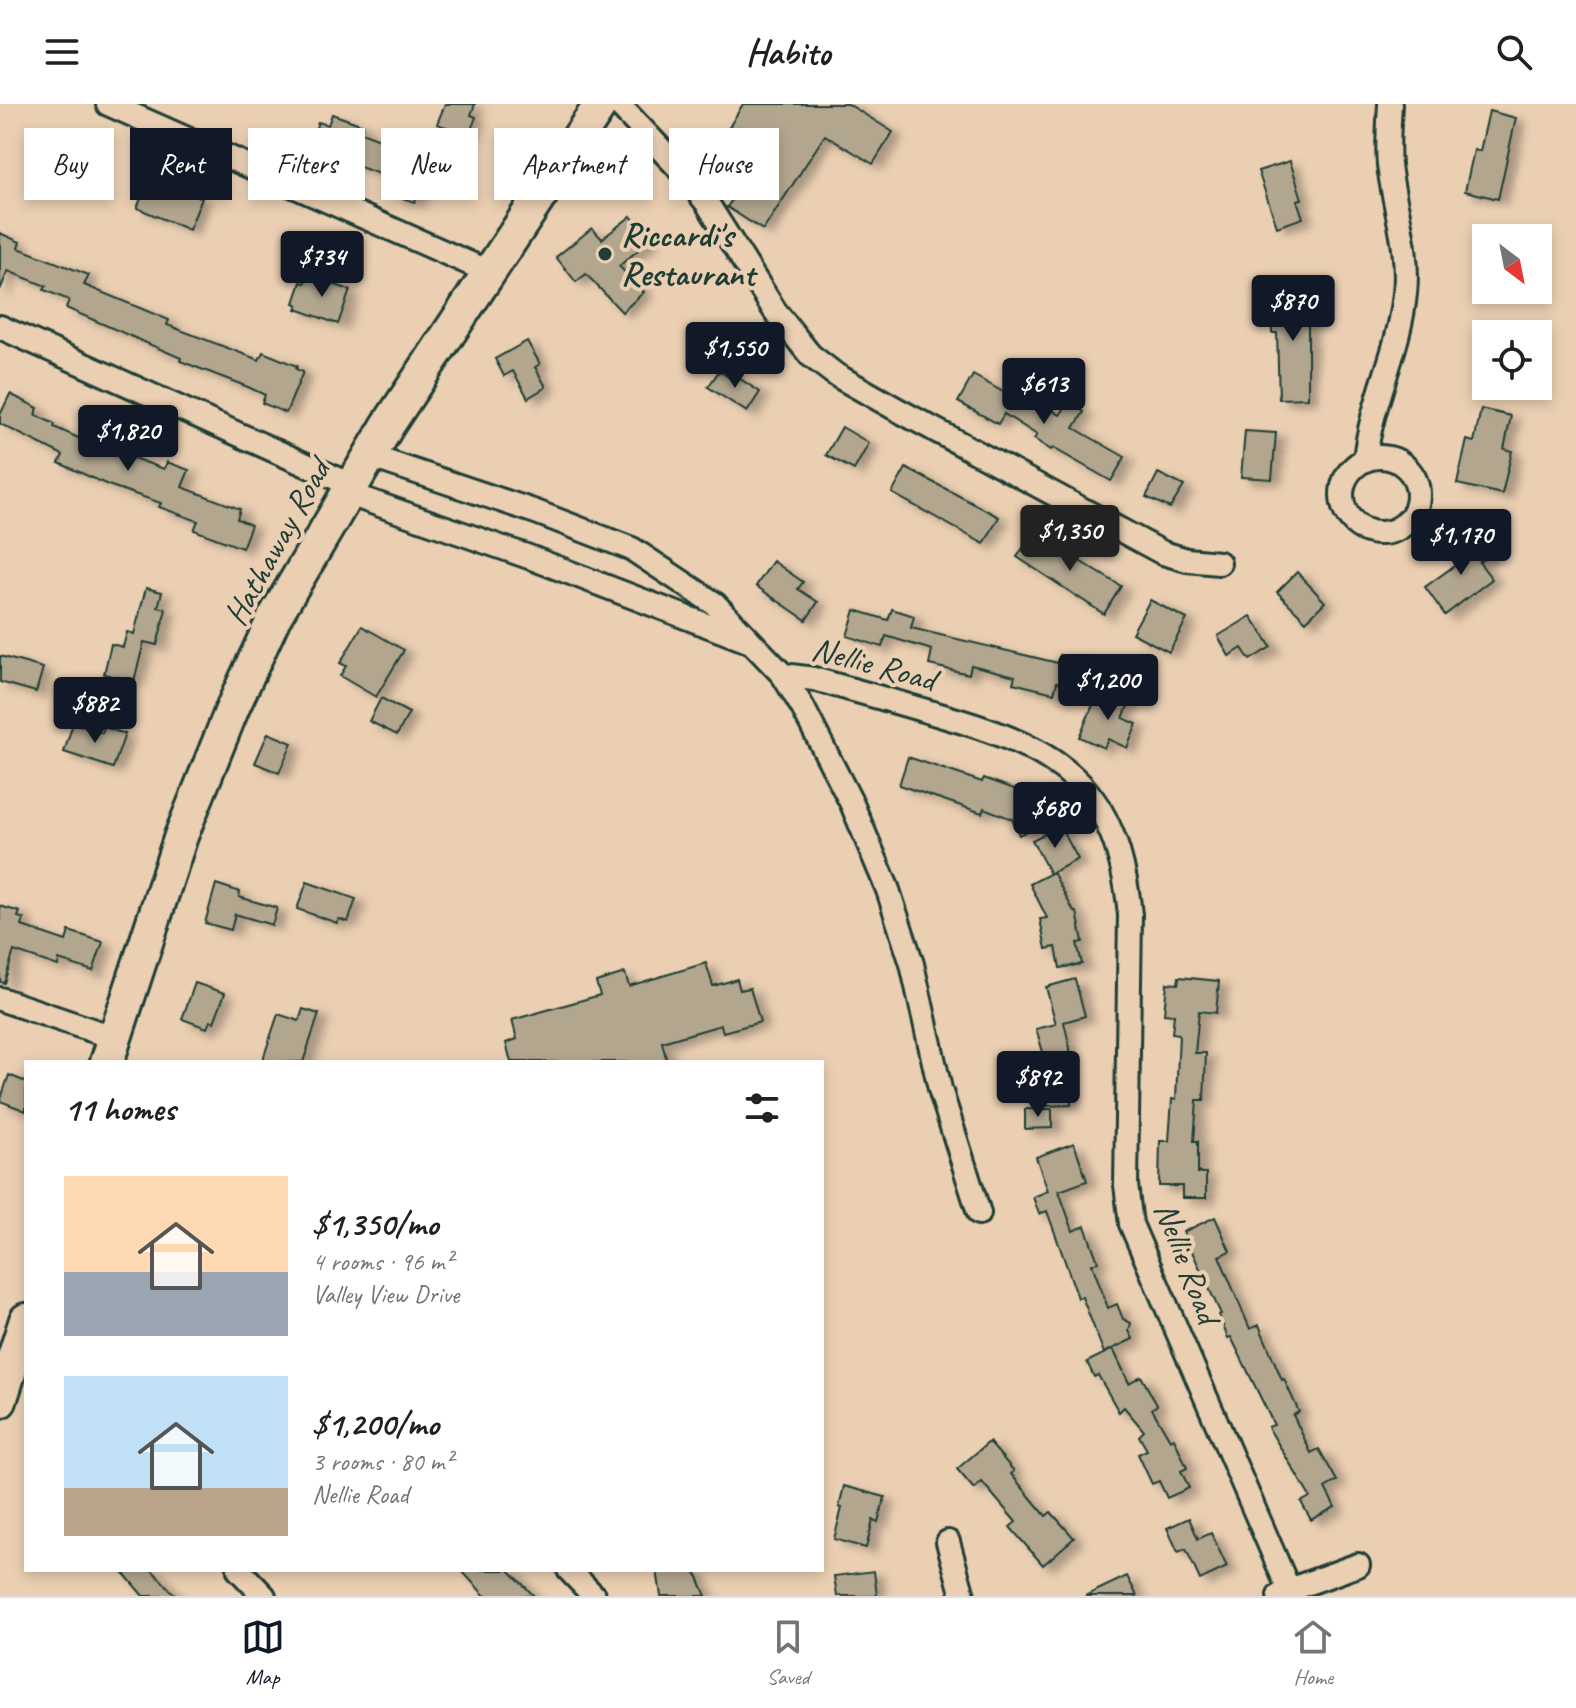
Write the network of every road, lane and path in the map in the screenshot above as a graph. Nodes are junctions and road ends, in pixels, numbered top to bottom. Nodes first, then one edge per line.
1 (108, 104) edge
2 (601, 104) edge
3 (618, 104) edge
4 (1390, 104) edge
5 (489, 272) junction
6 (0, 327) edge
7 (369, 456) junction
8 (1365, 460) dead end
9 (349, 489) junction
10 (1219, 563) dead end
11 (756, 644) junction
12 (783, 675) junction
13 (0, 999) edge
14 (111, 1050) edge
15 (979, 1213) dead end
16 (24, 1337) edge
17 (0, 1401) edge
18 (948, 1542) dead end
19 (1358, 1565) dead end
20 (241, 1572) edge
21 (571, 1572) edge
22 (1284, 1593) edge
23 (264, 1596) edge
24 (594, 1596) edge
25 (963, 1596) edge

1 - 5 street
2 - 5 main road, Hathaway Road
3 - 10 street
4 - 8 street
5 - 7 main road, Hathaway Road
6 - 9 street, Nellie Road
7 - 9 main road, Hathaway Road
7 - 11 street, Nellie Road
9 - 11 street, Nellie Road
9 - 14 main road, Hathaway Road
11 - 12 street, Nellie Road
12 - 15 street
12 - 22 street, Nellie Road
13 - 14 street
16 - 17 main road
18 - 25 street
19 - 22 street
20 - 23 street
21 - 24 street

